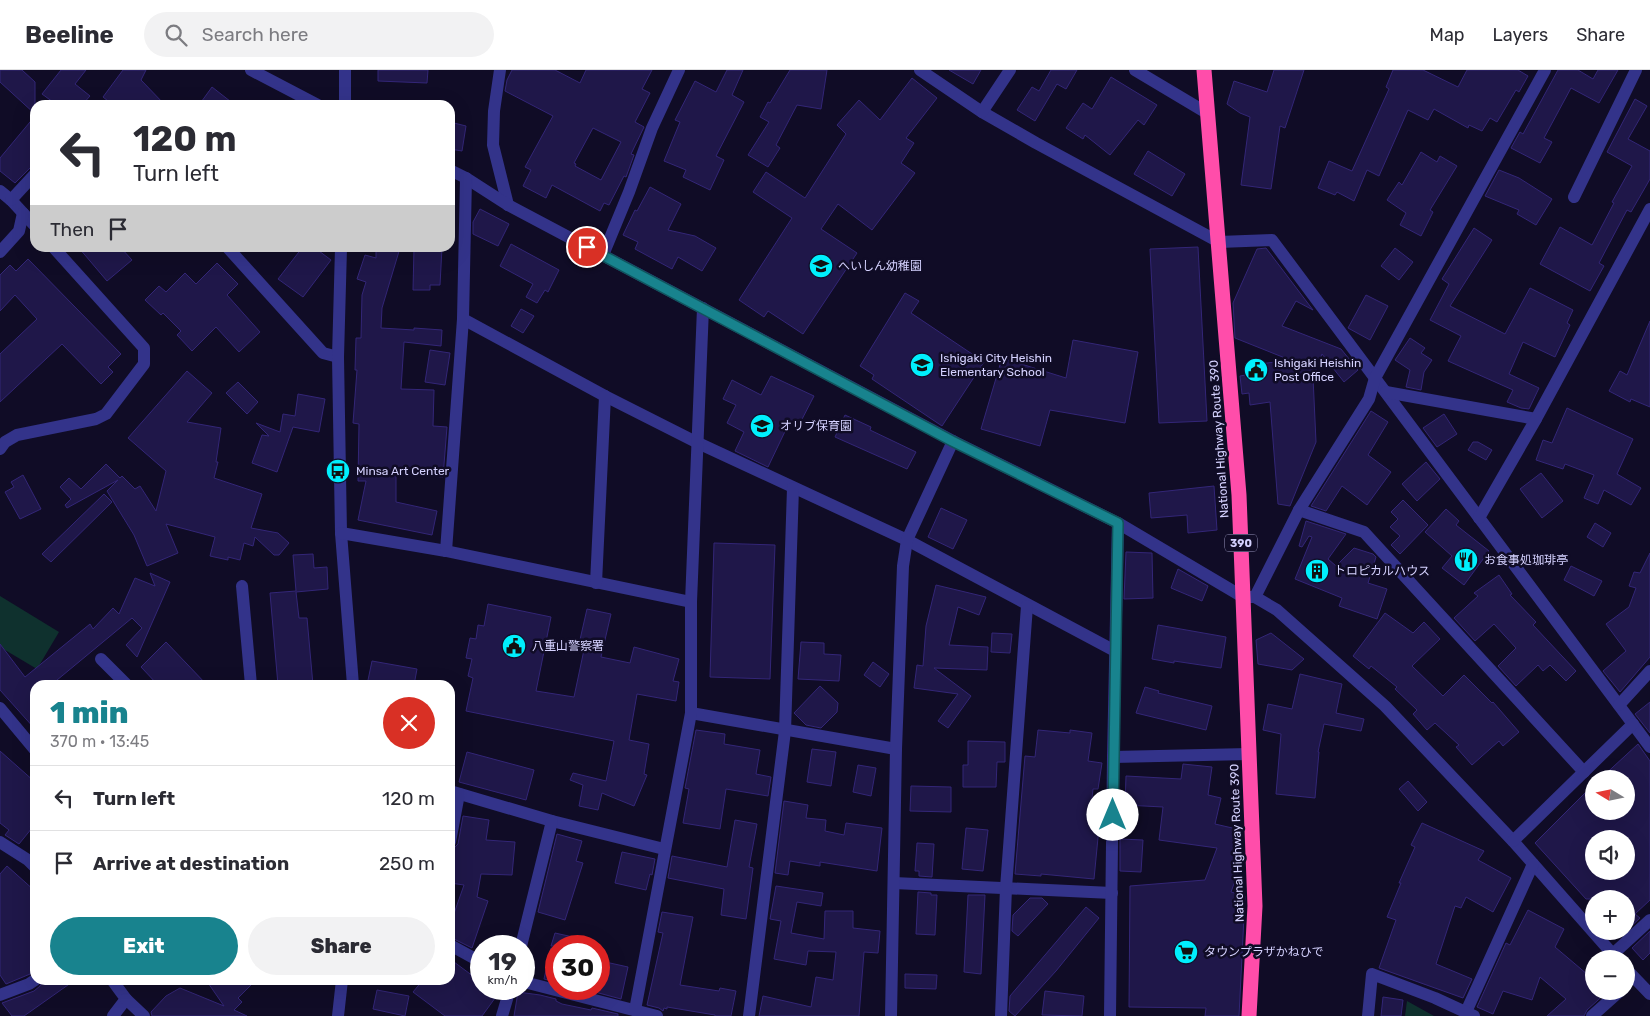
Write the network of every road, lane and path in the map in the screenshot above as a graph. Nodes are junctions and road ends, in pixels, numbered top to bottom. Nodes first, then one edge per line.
1 (345, 70) edge
2 (500, 70) edge
3 (679, 70) edge
4 (920, 70) edge
5 (1010, 70) edge
6 (1135, 70) edge
7 (1204, 70) edge
8 (1545, 70) edge
9 (1636, 70) edge
10 (256, 71) edge
11 (309, 100) edge
12 (345, 100) edge
13 (982, 112) junction
14 (1208, 113) junction
15 (455, 172) edge
16 (466, 178) junction
17 (30, 180) edge
18 (0, 191) edge
19 (1574, 197) dead end
20 (12, 200) junction
21 (508, 205) junction
22 (1650, 209) edge
23 (23, 213) junction
24 (30, 221) edge
25 (1219, 242) junction
26 (0, 252) edge
27 (58, 252) edge
28 (232, 252) edge
29 (341, 252) edge
30 (602, 255) junction
31 (703, 308) junction
32 (463, 319) junction
33 (338, 357) junction
34 (1375, 378) junction
35 (1386, 392) junction
36 (605, 396) junction
37 (1536, 419) junction
38 (952, 441) junction
39 (698, 443) junction
40 (0, 449) edge
41 (794, 488) junction
42 (1299, 510) junction
43 (1479, 518) junction
44 (1118, 523) junction
45 (341, 533) junction
46 (907, 540) junction
47 (446, 551) junction
48 (596, 583) junction
49 (242, 586) dead end
50 (1249, 597) junction
51 (691, 602) junction
52 (1027, 606) junction
53 (1115, 651) junction
54 (101, 659) dead end
55 (1650, 670) edge
56 (122, 680) edge
57 (251, 680) edge
58 (353, 680) edge
59 (1619, 705) junction
60 (0, 708) edge
61 (690, 713) junction
62 (1633, 724) junction
63 (785, 731) junction
64 (30, 744) edge
65 (1650, 747) edge
66 (896, 749) junction
67 (1249, 754) junction
68 (1113, 757) junction
69 (1584, 772) junction
70 (455, 792) edge
71 (552, 822) junction
72 (1513, 841) junction
73 (0, 842) edge
74 (664, 849) junction
75 (30, 858) edge
76 (1533, 864) junction
77 (894, 883) junction
78 (1006, 888) junction
79 (1112, 893) junction
80 (1650, 920) edge
81 (524, 935) edge
82 (455, 948) edge
83 (1610, 950) edge
84 (1621, 950) edge
85 (470, 956) edge
86 (1635, 983) edge
87 (30, 984) edge
88 (116, 985) edge
89 (341, 985) edge
90 (535, 985) edge
91 (1650, 994) edge
92 (0, 995) edge
93 (126, 999) junction
94 (507, 1000) edge
95 (1610, 1000) edge
96 (635, 1010) junction
97 (1470, 1014) edge
98 (113, 1016) edge
99 (144, 1016) edge
100 (338, 1016) edge
101 (502, 1016) edge
102 (657, 1016) edge
103 (749, 1016) edge
104 (891, 1016) edge
105 (1001, 1016) edge
106 (1110, 1016) edge
107 (1249, 1016) edge
108 (1368, 1016) edge
109 (1592, 1016) edge

1 - 12 street
2 - 21 street
3 - 30 street
4 - 13 street
5 - 13 street
6 - 14 street
7 - 14 highway, National Highway Route 390 / 390
8 - 34 street
9 - 19 street
10 - 11 street
13 - 25 street
14 - 25 highway, National Highway Route 390 / 390
15 - 16 street
16 - 21 street
16 - 32 street
17 - 20 street
18 - 20 street
20 - 23 street
21 - 30 street
22 - 37 street
23 - 24 street
23 - 26 street
25 - 34 street
25 - 50 highway, National Highway Route 390 / 390
27 - 40 street
28 - 33 street
29 - 33 street
30 - 31 street
31 - 38 street
31 - 39 street
32 - 36 street
32 - 47 street
33 - 45 street
34 - 35 street
34 - 42 street
35 - 37 street
35 - 43 street
36 - 39 street
36 - 48 street
37 - 43 street
38 - 44 street
38 - 46 street
39 - 41 street
39 - 51 street
41 - 46 street
41 - 63 street
42 - 50 street
42 - 69 street
43 - 59 street
44 - 50 street
44 - 53 street
45 - 47 street
45 - 58 street
46 - 52 street
46 - 66 street
47 - 48 street
48 - 51 street
49 - 57 street
50 - 67 highway, National Highway Route 390 / 390
50 - 72 street
51 - 61 street
52 - 53 street
52 - 78 street
53 - 68 street
54 - 56 street
55 - 59 street
59 - 62 street
60 - 64 street
61 - 63 street
61 - 74 street
62 - 65 street
62 - 69 street
63 - 66 street
63 - 103 street
66 - 77 street
67 - 68 street
67 - 107 highway, National Highway Route 390 / 390
68 - 79 street
69 - 72 street
70 - 71 street
71 - 74 street
71 - 81 street
72 - 76 street
73 - 75 street
74 - 96 street
76 - 83 street
76 - 97 street
77 - 78 street
77 - 104 street
78 - 79 street
78 - 105 street
79 - 106 street
80 - 84 street
82 - 85 street
86 - 91 street
87 - 92 street
88 - 93 street
89 - 100 street
90 - 96 street
93 - 98 street
93 - 99 street
94 - 101 street
95 - 109 street
96 - 102 street
97 - 108 street

